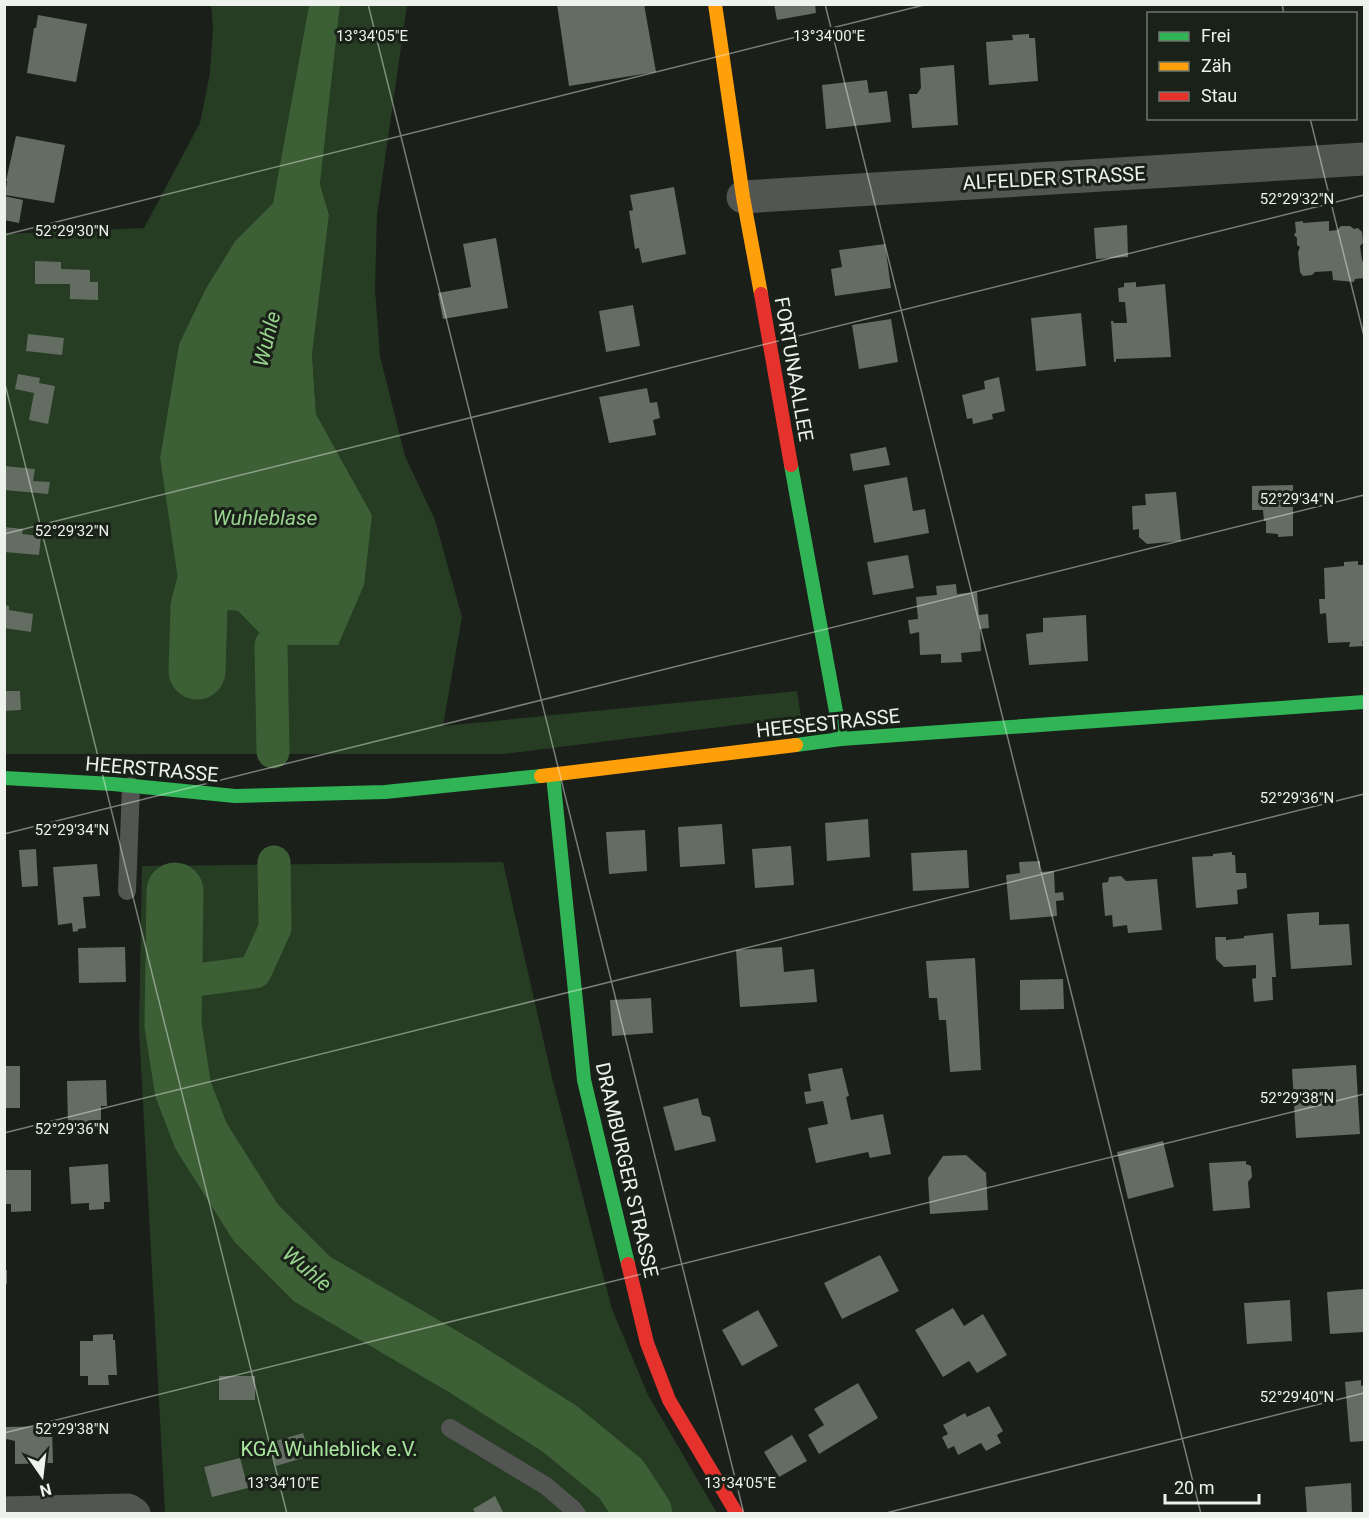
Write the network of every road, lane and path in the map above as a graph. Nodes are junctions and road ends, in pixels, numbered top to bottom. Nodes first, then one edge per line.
1 (715, 4) edge
2 (1365, 159) edge
3 (743, 196) junction
4 (1365, 702) edge
5 (840, 739) junction
6 (553, 775) junction
7 (4, 778) edge
8 (131, 786) junction
9 (297, 795) joint
10 (127, 891) dead end
11 (450, 1428) dead end
12 (4, 1513) edge
13 (134, 1514) edge
14 (577, 1514) edge
15 (737, 1514) edge

1 - 3 street, FORTUNAALLEE
2 - 3 street, ALFELDER STRASSE
3 - 5 street, FORTUNAALLEE
4 - 5 street, HEESESTRASSE
5 - 6 street, HEESESTRASSE
6 - 9 street, HEESESTRASSE
6 - 15 street, DRAMBURGER STRASSE
7 - 8 street, HEERSTRASSE
8 - 9 street, HEERSTRASSE
8 - 10 lane
11 - 14 lane
12 - 13 street

